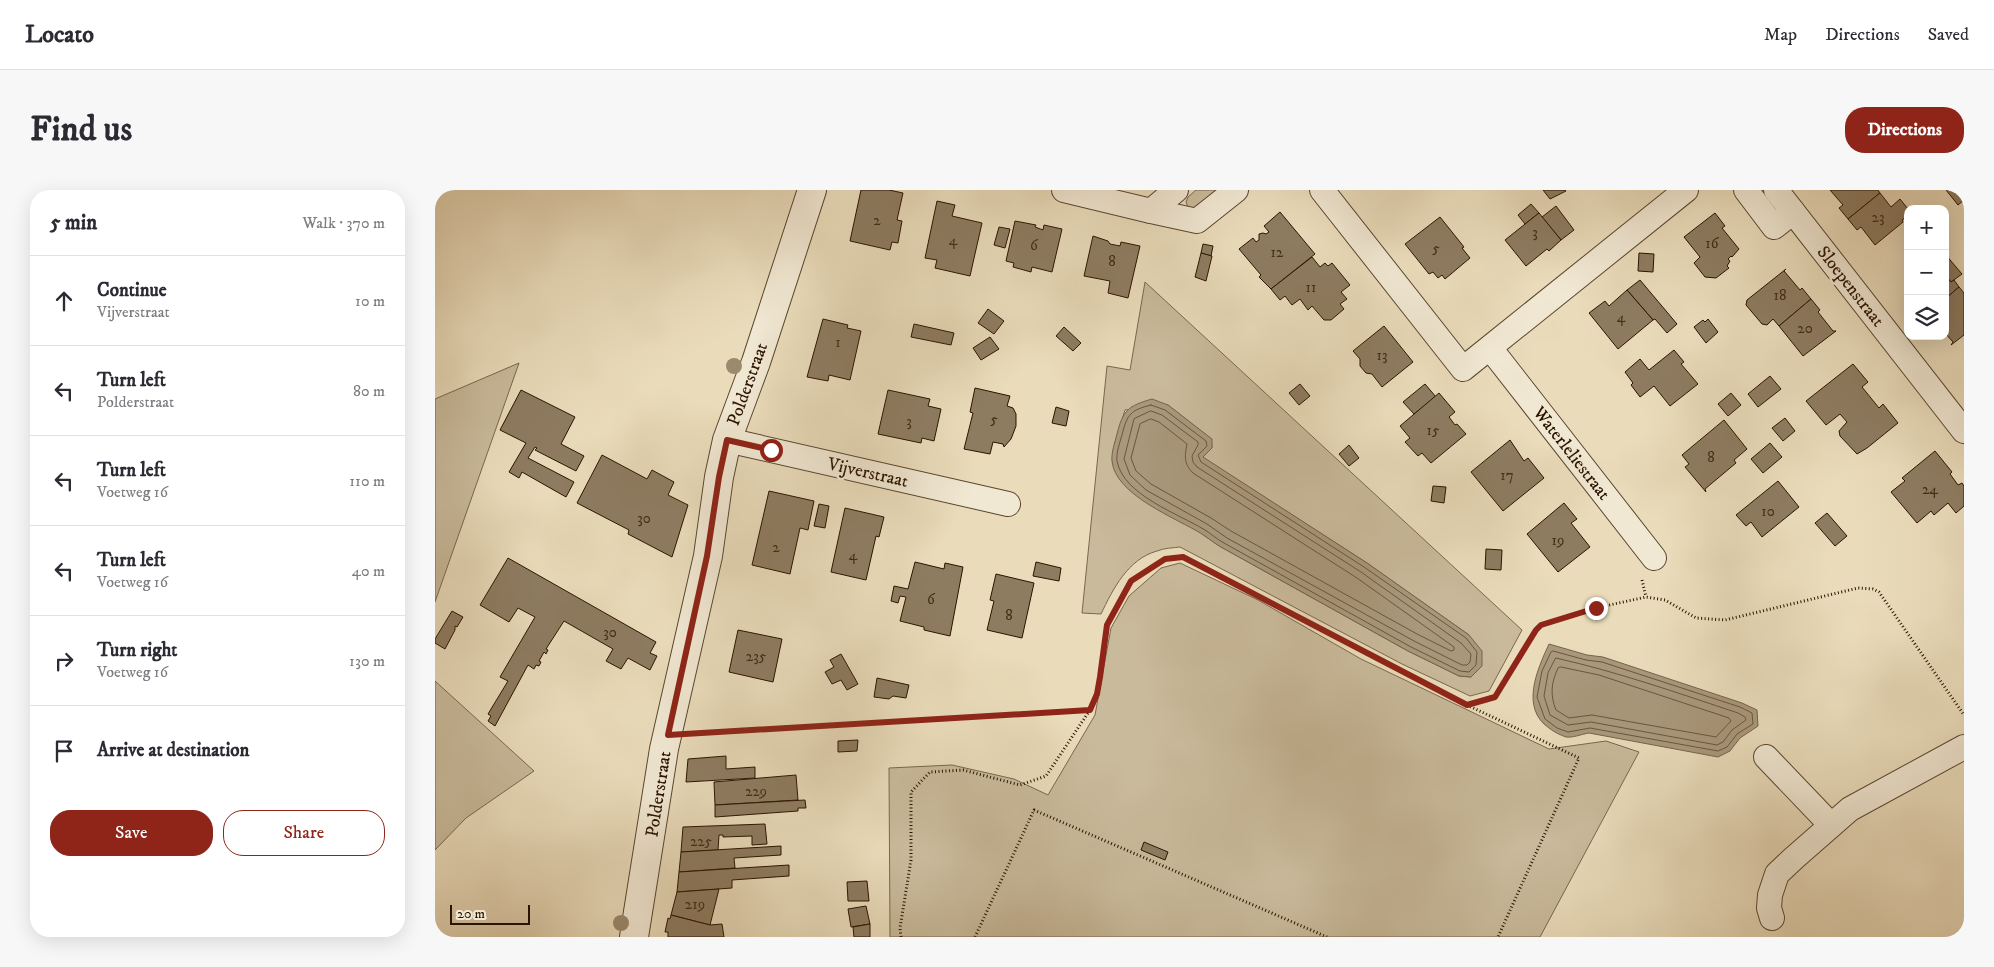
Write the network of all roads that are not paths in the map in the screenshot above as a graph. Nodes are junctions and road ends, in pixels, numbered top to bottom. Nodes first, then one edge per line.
1 (812, 190) edge
2 (1064, 190) edge
3 (1177, 190) edge
4 (1235, 190) edge
5 (1322, 190) edge
6 (1686, 190) edge
7 (1746, 190) edge
8 (1776, 190) edge
9 (1151, 211) junction
10 (1793, 212) junction
11 (1490, 348) junction
12 (1964, 431) edge
13 (727, 440) junction
14 (1008, 504) dead end
15 (1654, 558) dead end
16 (1964, 747) edge
17 (1766, 757) dead end
18 (1831, 825) junction
19 (1772, 918) dead end
20 (634, 937) edge

1 - 13 street, Polderstraat
2 - 9 street
3 - 9 street
4 - 9 street
5 - 11 street
6 - 11 street
7 - 10 street
8 - 10 street, Sloepenstraat
10 - 12 street, Sloepenstraat
11 - 15 street, Waterleliestraat
13 - 14 street, Vijverstraat
13 - 20 street, Polderstraat
16 - 18 street
17 - 18 street
18 - 19 street

